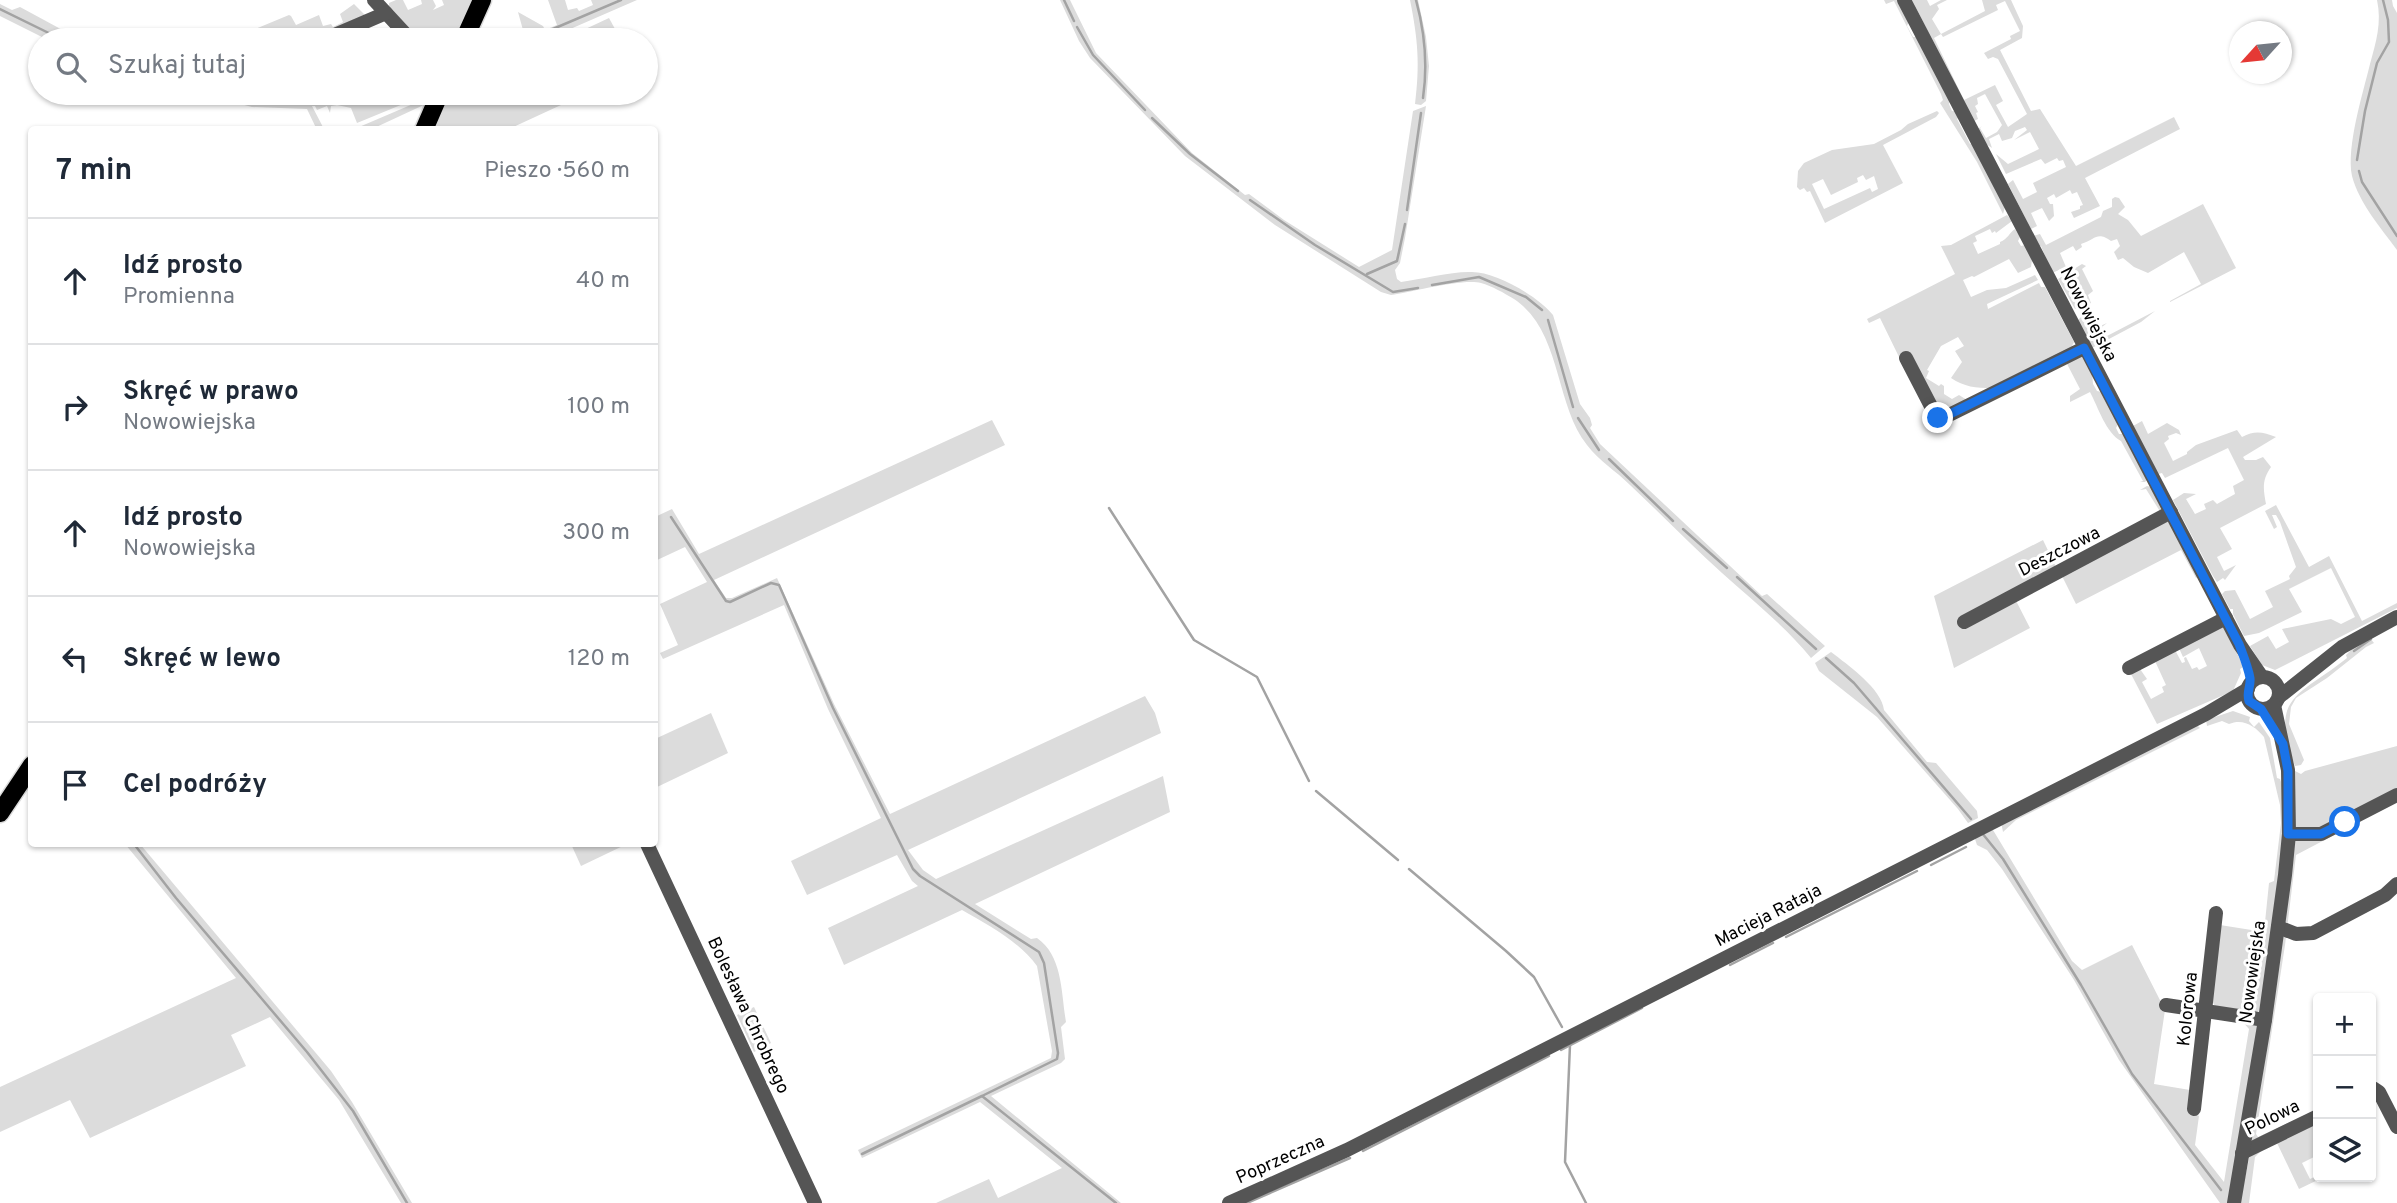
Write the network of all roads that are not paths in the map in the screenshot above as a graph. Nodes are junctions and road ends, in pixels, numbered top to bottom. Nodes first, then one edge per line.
1 (374, 0) edge
2 (482, 0) edge
3 (1904, 0) edge
4 (386, 13) junction
5 (351, 28) edge
6 (400, 28) edge
7 (469, 28) edge
8 (435, 105) edge
9 (426, 126) edge
10 (2084, 348) junction
11 (1906, 358) dead end
12 (2171, 512) junction
13 (2397, 617) edge
14 (2227, 618) junction
15 (1964, 622) dead end
16 (2129, 668) dead end
17 (2308, 673) junction
18 (2258, 683) junction
19 (2267, 704) junction
20 (2206, 714) junction
21 (28, 771) edge
22 (2397, 795) edge
23 (0, 813) edge
24 (2288, 834) junction
25 (648, 847) edge
26 (2397, 884) edge
27 (2216, 913) dead end
28 (2278, 928) junction
29 (2166, 1005) dead end
30 (2206, 1011) junction
31 (2266, 1020) junction
32 (2376, 1090) edge
33 (2194, 1109) dead end
34 (2313, 1118) edge
35 (2397, 1127) edge
36 (1347, 1150) joint
37 (2242, 1153) junction
38 (815, 1203) edge
39 (1229, 1203) edge
40 (2234, 1203) edge

1 - 4 street
2 - 7 main road
3 - 10 street, Nowowiejska
4 - 5 street
4 - 6 street
8 - 9 main road
10 - 11 street
10 - 12 street, Nowowiejska
12 - 14 street, Nowowiejska
12 - 15 street, Deszczowa
13 - 17 street, Macieja Rataja
14 - 16 street
14 - 18 street, Nowowiejska
17 - 18 street, Macieja Rataja
17 - 19 street, Macieja Rataja
18 - 19 street
18 - 19 street
18 - 20 street, Macieja Rataja
19 - 20 street, Macieja Rataja
19 - 24 street, Nowowiejska
20 - 36 street, Macieja Rataja
21 - 23 main road
22 - 24 street
24 - 28 street, Nowowiejska
25 - 38 street, Bolesława Chrobrego
26 - 28 street
27 - 30 street, Kolorowa
28 - 31 street, Nowowiejska
29 - 30 street
30 - 31 street
30 - 33 street, Kolorowa
31 - 37 street, Nowowiejska
32 - 35 street
34 - 37 street, Polowa
36 - 39 street, Poprzeczna
37 - 40 street, Nowowiejska

